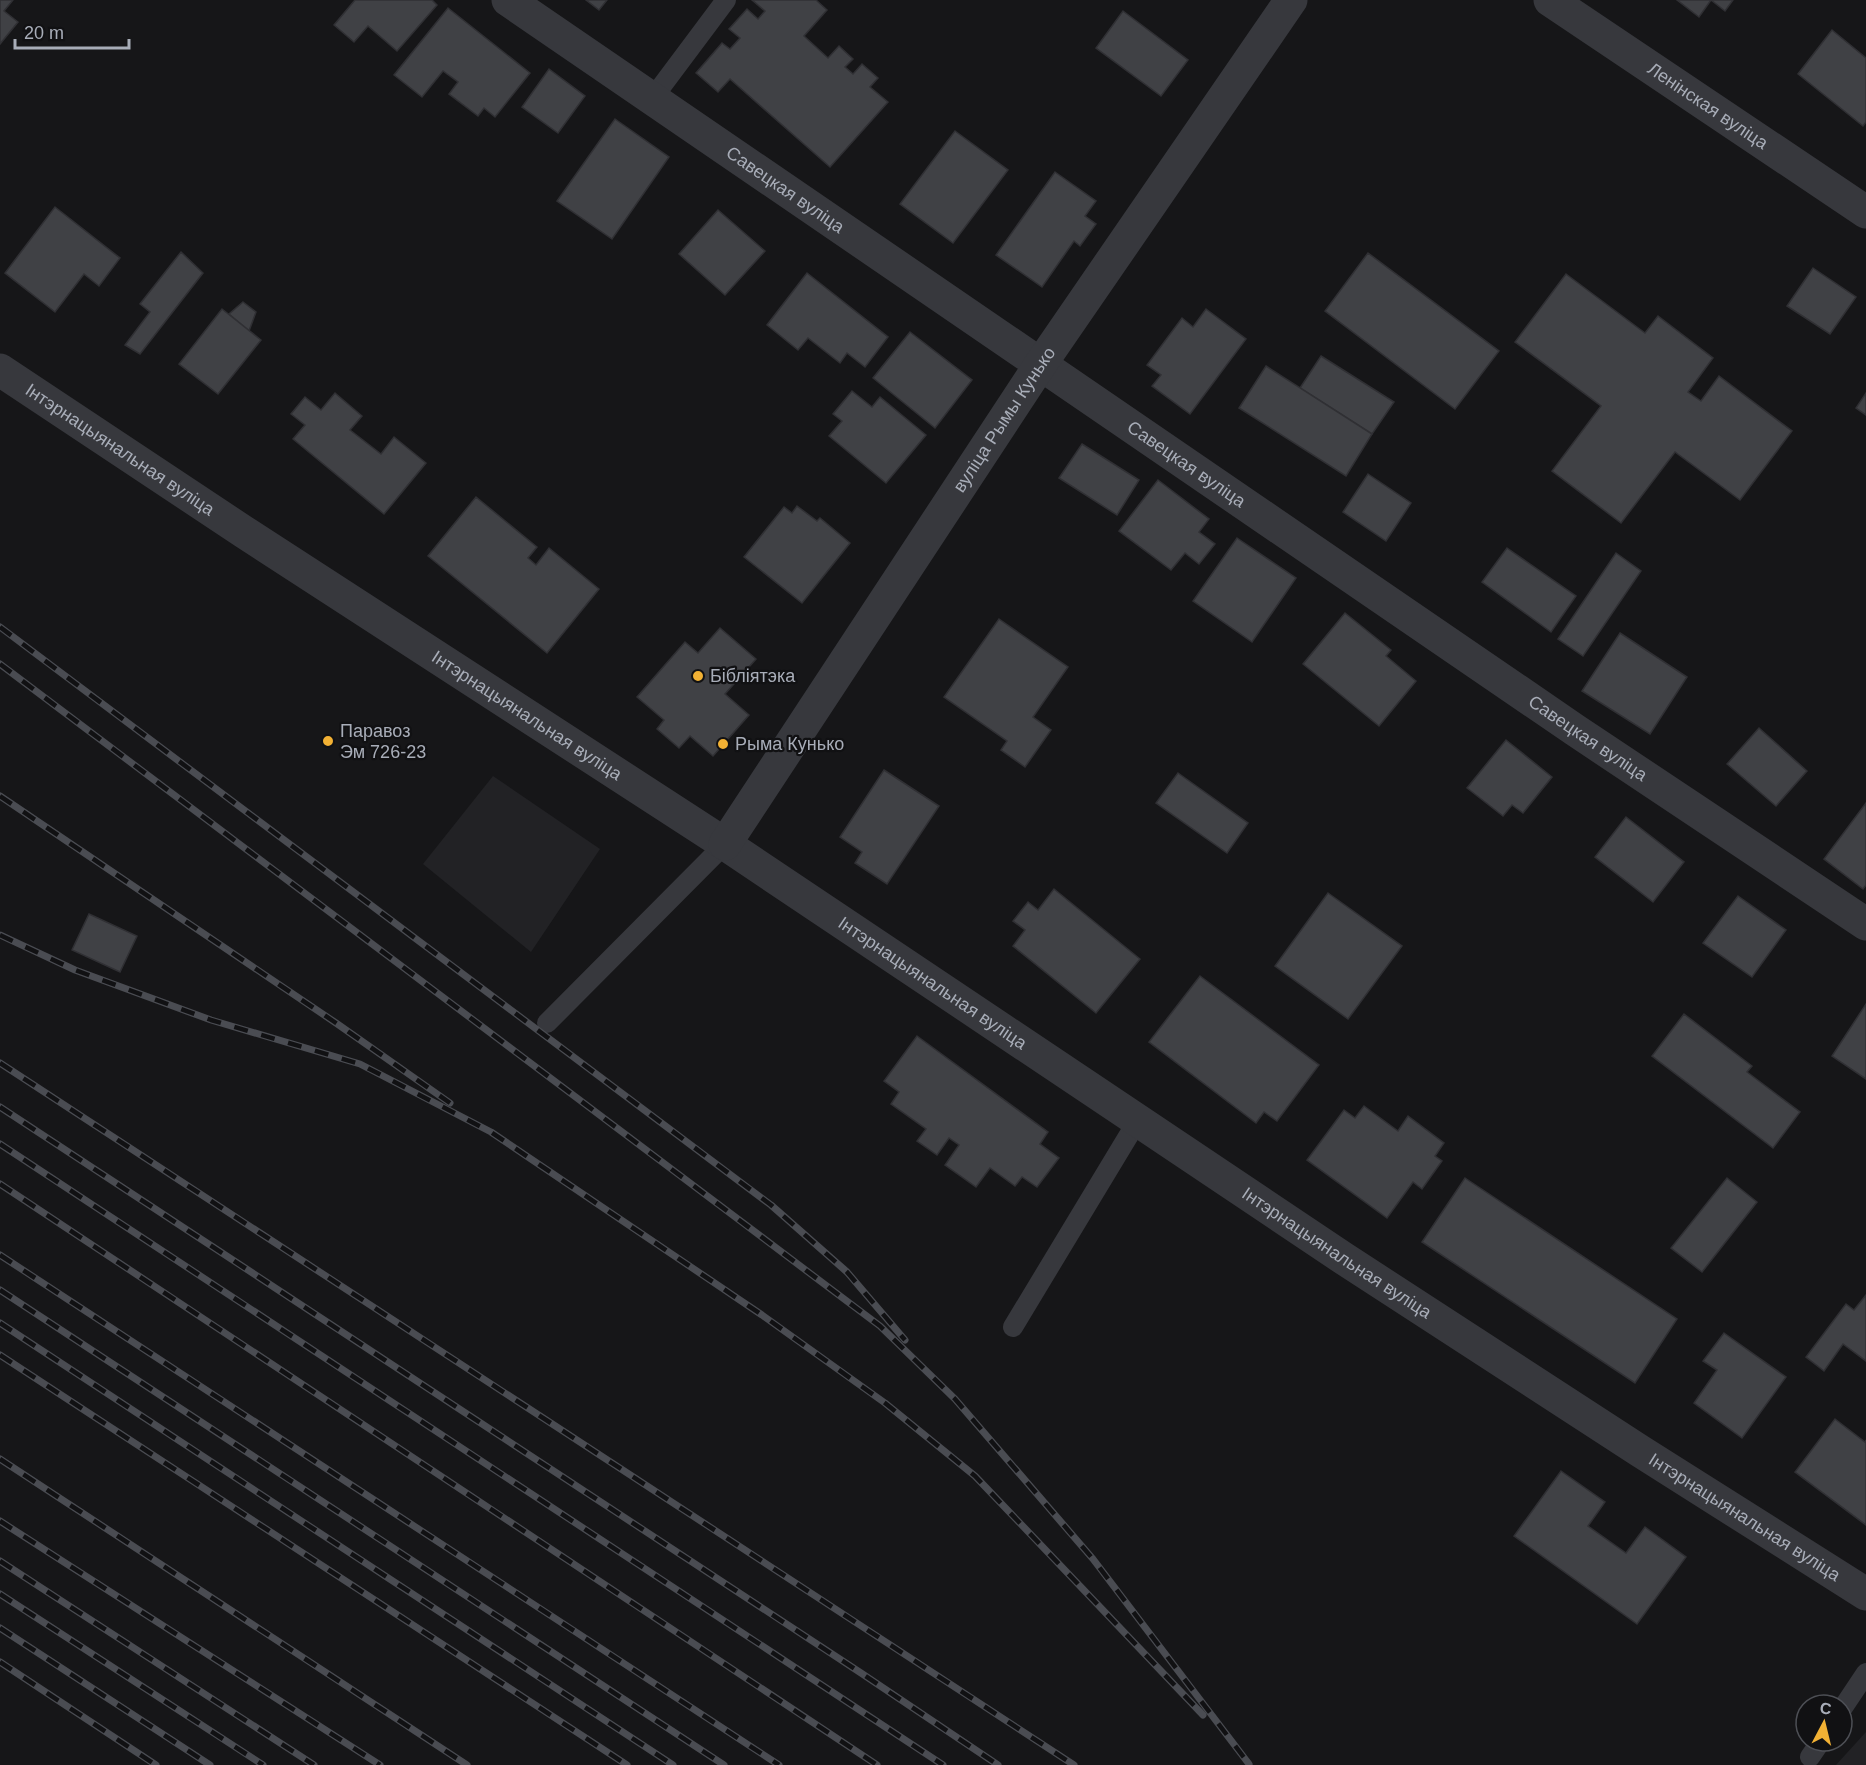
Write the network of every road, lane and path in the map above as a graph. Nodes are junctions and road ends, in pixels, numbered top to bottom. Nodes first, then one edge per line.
1 (508, 0) edge
2 (726, 0) edge
3 (1291, 0) edge
4 (1550, 0) edge
5 (652, 99) junction
6 (1866, 212) edge
7 (1040, 366) junction
8 (0, 370) edge
9 (725, 844) junction
10 (1866, 924) edge
11 (547, 1023) dead end
12 (1138, 1120) junction
13 (1013, 1327) dead end
14 (1866, 1594) edge
15 (1866, 1673) edge
16 (1853, 1693) edge

1 - 5 street, Савецкая вуліца
2 - 5 lane
3 - 7 street, вуліца Рымы Кунько
4 - 6 street, Ленінская вуліца
5 - 7 street, Савецкая вуліца
7 - 9 street, вуліца Рымы Кунько
7 - 10 street, Савецкая вуліца
8 - 9 street, Інтэрнацыянальная вуліца
9 - 11 lane
9 - 12 street, Інтэрнацыянальная вуліца
12 - 13 lane
12 - 14 street, Інтэрнацыянальная вуліца
15 - 16 lane

